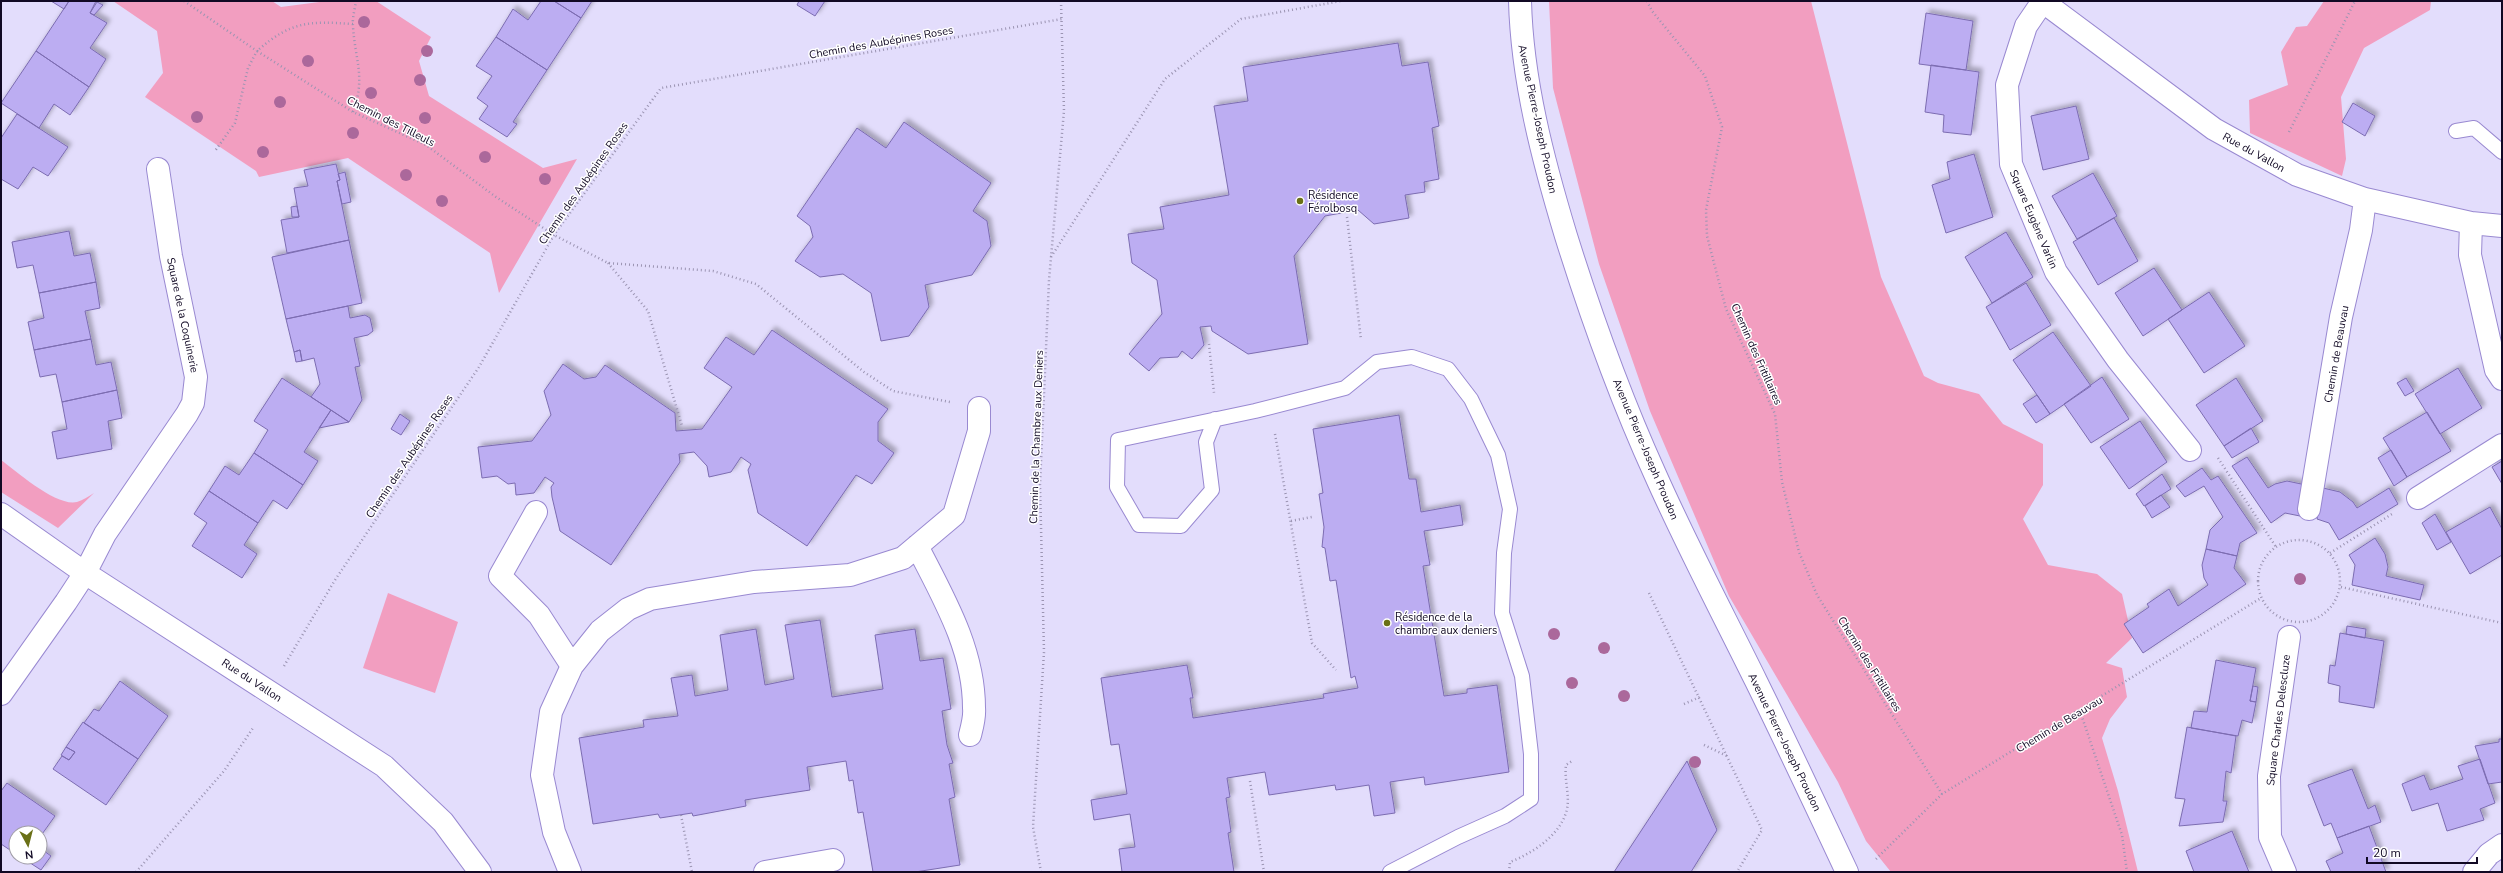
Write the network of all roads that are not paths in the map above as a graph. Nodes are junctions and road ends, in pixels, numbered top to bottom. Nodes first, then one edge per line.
1 (1520, 1) edge
2 (2042, 1) edge
3 (2456, 132) dead end
4 (2502, 152) edge
5 (158, 170) dead end
6 (2365, 199) junction
7 (2471, 223) junction
8 (2502, 226) edge
9 (2502, 379) edge
10 (979, 408) road end
11 (1215, 420) junction
12 (2502, 445) edge
13 (2190, 450) road end
14 (2418, 498) road end
15 (2309, 509) dead end
16 (536, 512) dead end
17 (1, 514) edge
18 (917, 546) junction
19 (85, 573) junction
20 (2290, 630) road end
21 (572, 666) junction
22 (1, 694) edge
23 (970, 735) dead end
24 (2502, 845) edge
25 (833, 860) dead end
26 (480, 872) edge
27 (570, 872) edge
28 (765, 872) edge
29 (1390, 872) edge
30 (1847, 872) edge
31 (2285, 872) edge
32 (2474, 872) edge

1 - 30 street, Avenue Pierre-Joseph Proudon
2 - 6 street, Rue du Vallon
2 - 13 street, Square Eugène Varlin
3 - 4 lane
5 - 19 street, Square de la Coquinerie
6 - 7 street, Rue du Vallon
6 - 15 street, Chemin de Beauvau
7 - 8 street, Rue du Vallon
7 - 9 street
10 - 18 street
11 - 11 lane
11 - 29 lane
12 - 14 street
16 - 21 street
17 - 19 street, Rue du Vallon
18 - 21 street
18 - 23 street
19 - 22 street, Square de la Coquinerie
19 - 26 street, Rue du Vallon
20 - 31 street, Square Charles Delescluze
21 - 27 street
24 - 32 street
25 - 28 street

